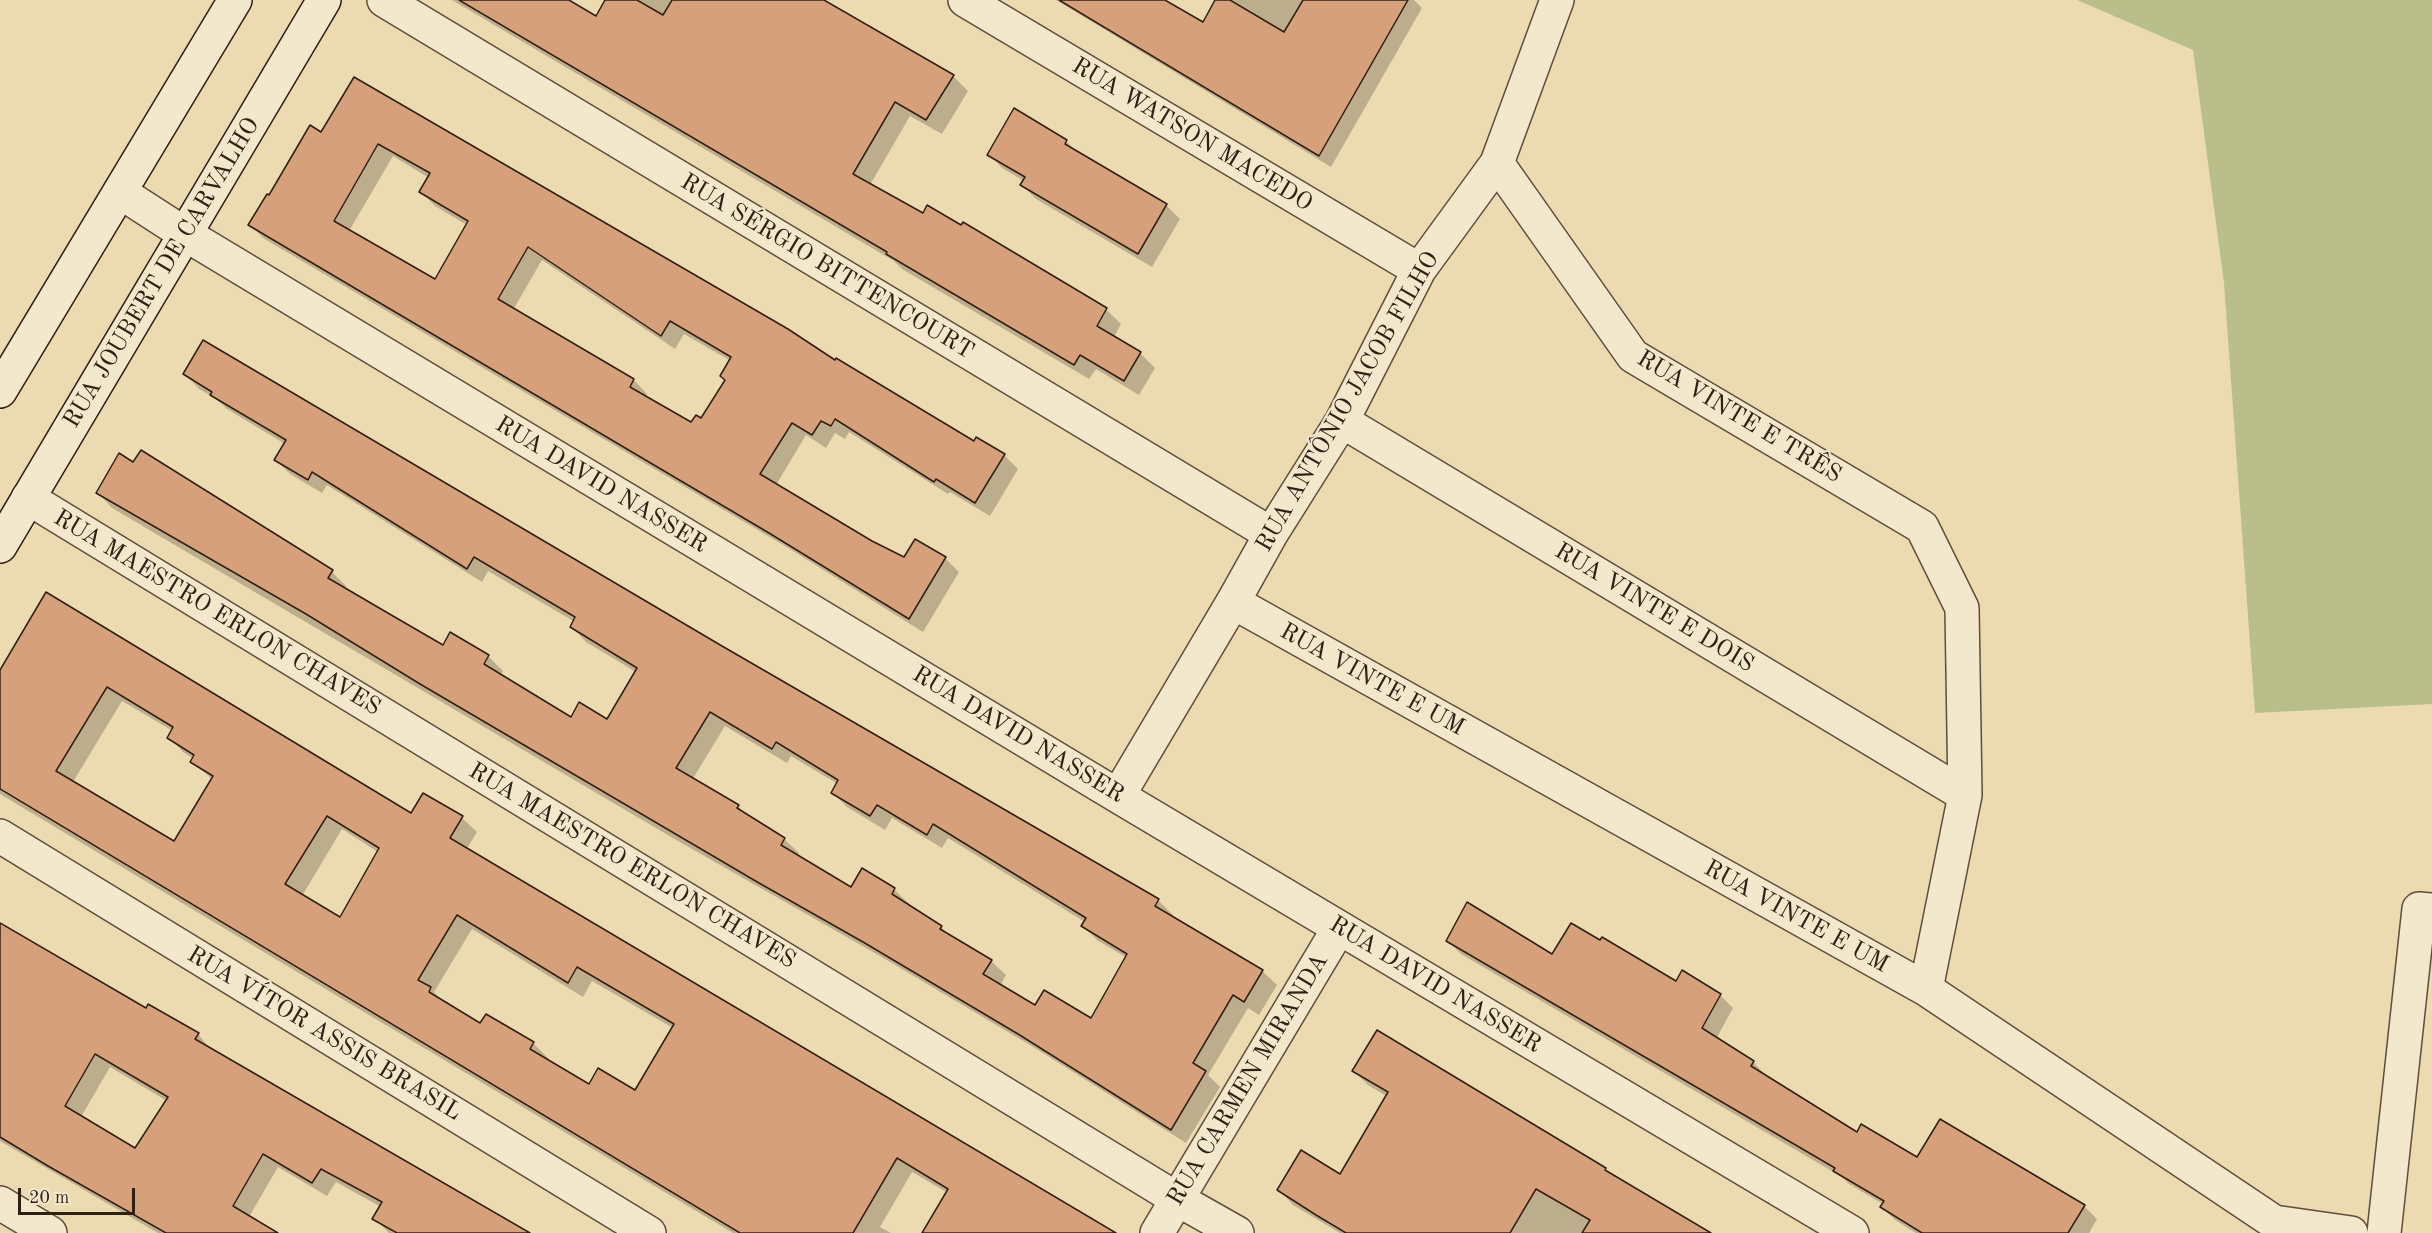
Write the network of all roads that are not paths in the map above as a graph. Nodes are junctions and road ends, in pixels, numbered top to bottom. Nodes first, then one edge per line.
1 (235, 0) edge
2 (324, 0) edge
3 (384, 0) edge
4 (965, 0) edge
5 (1557, 0) edge
6 (1497, 163) junction
7 (120, 192) junction
8 (185, 234) junction
9 (1419, 270) junction
10 (0, 391) edge
11 (1342, 421) junction
12 (28, 498) junction
13 (1271, 534) junction
14 (0, 546) edge
15 (1233, 603) junction
16 (1965, 795) junction
17 (1118, 796) junction
18 (0, 836) edge
19 (2432, 910) edge
20 (1339, 928) junction
21 (1926, 989) junction
22 (1177, 1199) junction
23 (0, 1203) edge
24 (2273, 1227) edge
25 (51, 1233) edge
26 (649, 1233) edge
27 (1157, 1233) edge
28 (1236, 1233) edge
29 (1852, 1233) edge
30 (2351, 1233) edge
31 (2384, 1233) edge

1 - 7 street
2 - 8 street, RUA JOUBERT DE CARVALHO
3 - 13 street, RUA SÉRGIO BITTENCOURT
4 - 9 street, RUA WATSON MACEDO
5 - 6 street, RUA ANTÔNIO JACOB FILHO
6 - 9 street, RUA ANTÔNIO JACOB FILHO
6 - 16 street, RUA VINTE E TRÊS
7 - 8 street, RUA DAVID NASSER
7 - 10 street
8 - 12 street, RUA JOUBERT DE CARVALHO
8 - 17 street, RUA DAVID NASSER
9 - 11 street, RUA ANTÔNIO JACOB FILHO
11 - 13 street, RUA ANTÔNIO JACOB FILHO
11 - 16 street, RUA VINTE E DOIS
12 - 14 street, RUA JOUBERT DE CARVALHO
12 - 22 street, RUA MAESTRO ERLON CHAVES
13 - 15 street, RUA ANTÔNIO JACOB FILHO
15 - 17 street, RUA ANTÔNIO JACOB FILHO
15 - 21 street, RUA VINTE E UM
16 - 21 street
17 - 20 street, RUA DAVID NASSER
18 - 26 street, RUA VÍTOR ASSIS BRASIL
19 - 31 street
20 - 22 street, RUA CARMEN MIRANDA
20 - 29 street, RUA DAVID NASSER
21 - 24 street, RUA VINTE E UM
22 - 27 street, RUA CARMEN MIRANDA
22 - 28 street, RUA MAESTRO ERLON CHAVES
23 - 25 street
24 - 30 street, RUA VINTE E UM

